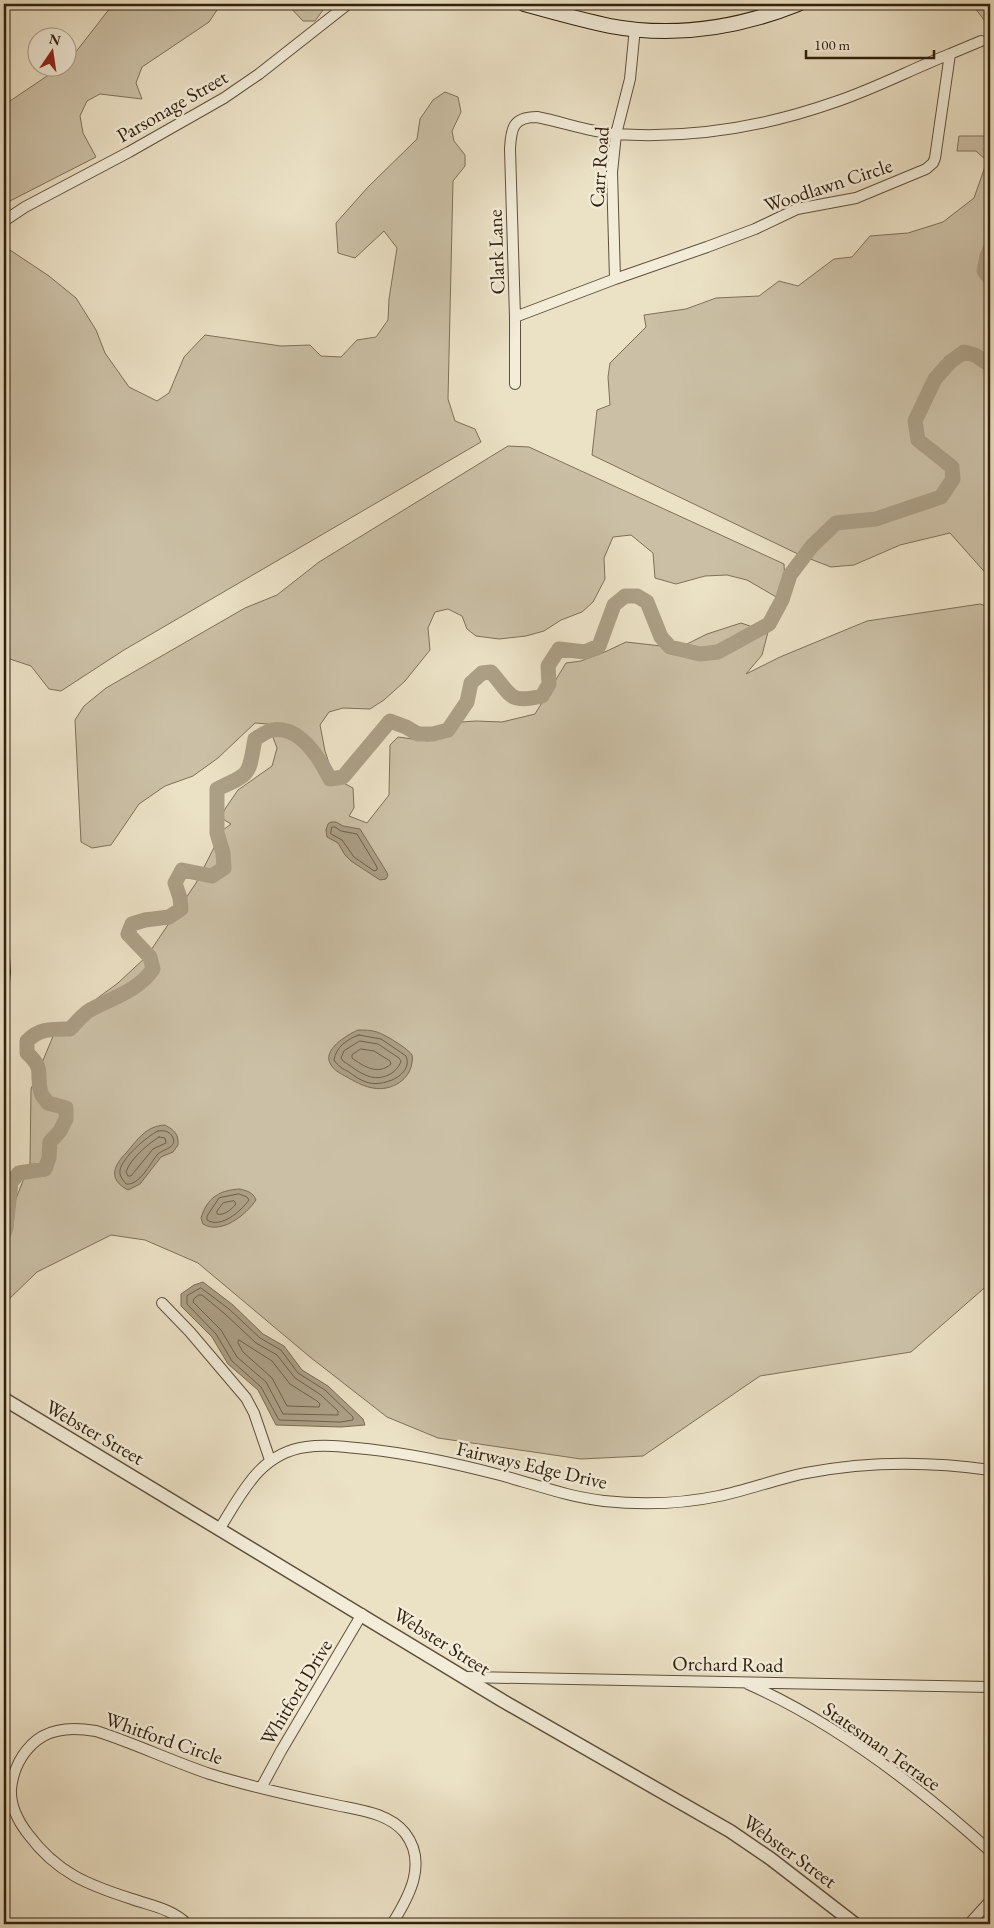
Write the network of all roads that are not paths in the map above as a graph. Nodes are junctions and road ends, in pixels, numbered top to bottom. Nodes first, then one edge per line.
1 (348, 4) edge
2 (524, 4) edge
3 (798, 4) edge
4 (635, 28) junction
5 (981, 41) dead end
6 (950, 54) junction
7 (616, 134) junction
8 (4, 221) edge
9 (615, 279) junction
10 (515, 317) junction
11 (515, 384) dead end
12 (4, 956) edge
13 (4, 982) edge
14 (162, 1303) dead end
15 (4, 1399) edge
16 (270, 1460) junction
17 (990, 1470) edge
18 (220, 1528) junction
19 (362, 1614) junction
20 (464, 1677) junction
21 (745, 1682) junction
22 (990, 1687) edge
23 (262, 1788) junction
24 (990, 1851) edge
25 (990, 1901) edge
26 (187, 1924) edge
27 (392, 1924) edge
28 (558, 1924) edge
29 (574, 1924) edge
30 (855, 1924) edge
31 (969, 1924) edge

1 - 8 street, Parsonage Street
2 - 4 main road
3 - 4 main road
4 - 7 street, Carr Road
5 - 6 street
6 - 7 street
6 - 9 street, Woodlawn Circle
7 - 9 street, Carr Road
7 - 10 street, Clark Lane
9 - 10 street, Woodlawn Circle
10 - 11 street, Clark Lane
12 - 13 street
14 - 16 street
15 - 18 street, Webster Street
16 - 17 street, Fairways Edge Drive
16 - 18 street, Fairways Edge Drive
18 - 19 street, Webster Street
19 - 20 street, Webster Street
19 - 23 street, Whitford Drive
20 - 21 street, Orchard Road
20 - 30 street, Webster Street
21 - 22 street, Orchard Road
21 - 24 street, Statesman Terrace
23 - 26 street, Whitford Circle
23 - 27 street, Whitford Circle
25 - 31 street
28 - 29 street

